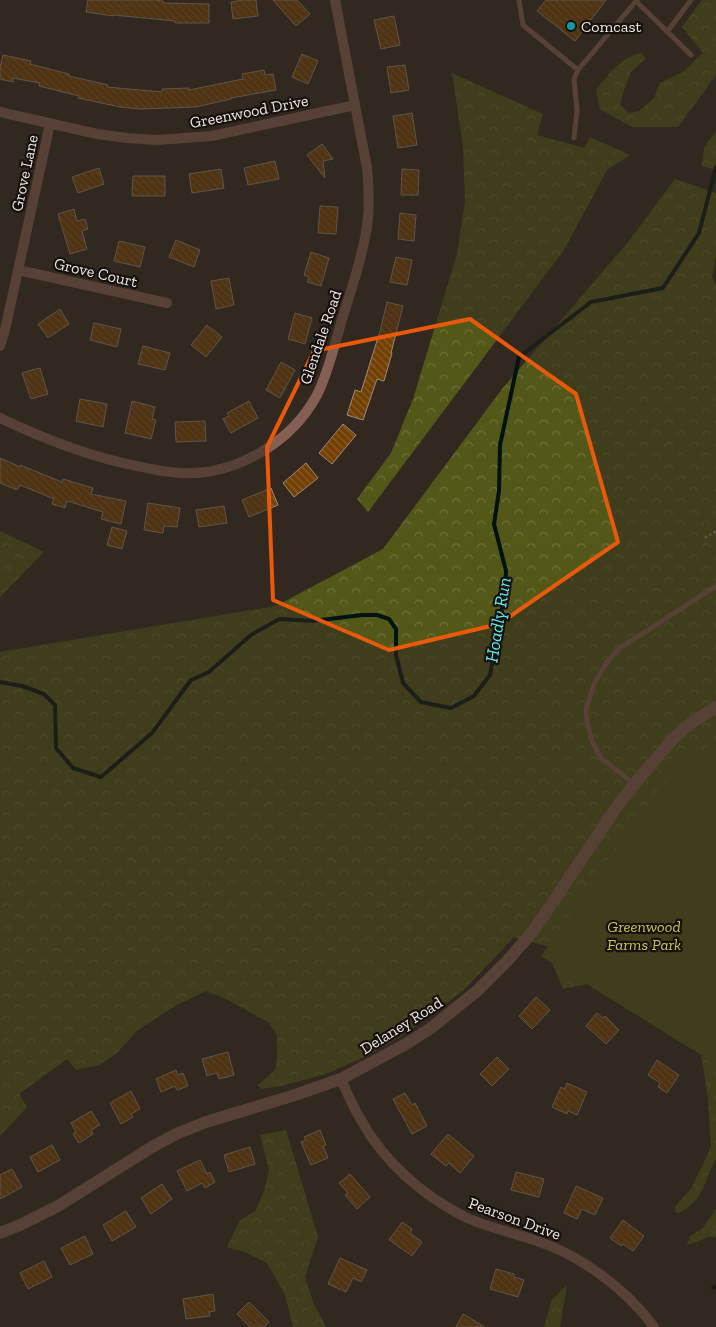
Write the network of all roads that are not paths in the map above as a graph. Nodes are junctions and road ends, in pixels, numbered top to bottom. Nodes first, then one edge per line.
1 (335, 0) edge
2 (519, 0) edge
3 (691, 0) edge
4 (636, 1) edge
5 (667, 32) junction
6 (691, 55) dead end
7 (578, 70) junction
8 (355, 105) junction
9 (0, 112) edge
10 (50, 124) junction
11 (574, 138) dead end
12 (18, 270) junction
13 (167, 304) dead end
14 (0, 346) edge
15 (0, 418) edge
16 (716, 586) edge
17 (716, 707) edge
18 (634, 785) junction
19 (341, 1079) junction
20 (0, 1233) edge
21 (654, 1327) edge

1 - 8 street, Glendale Road
2 - 7 lane
3 - 5 lane
4 - 5 lane
4 - 7 lane
5 - 6 lane
7 - 11 lane
8 - 10 street, Greenwood Drive
8 - 15 street, Glendale Road
9 - 10 street, Greenwood Drive
10 - 12 street, Grove Lane
12 - 13 street, Grove Court
12 - 14 street, Grove Lane
16 - 18 lane
17 - 18 street, Delaney Road
18 - 19 street, Delaney Road
19 - 20 street, Delaney Road
19 - 21 street, Pearson Drive

